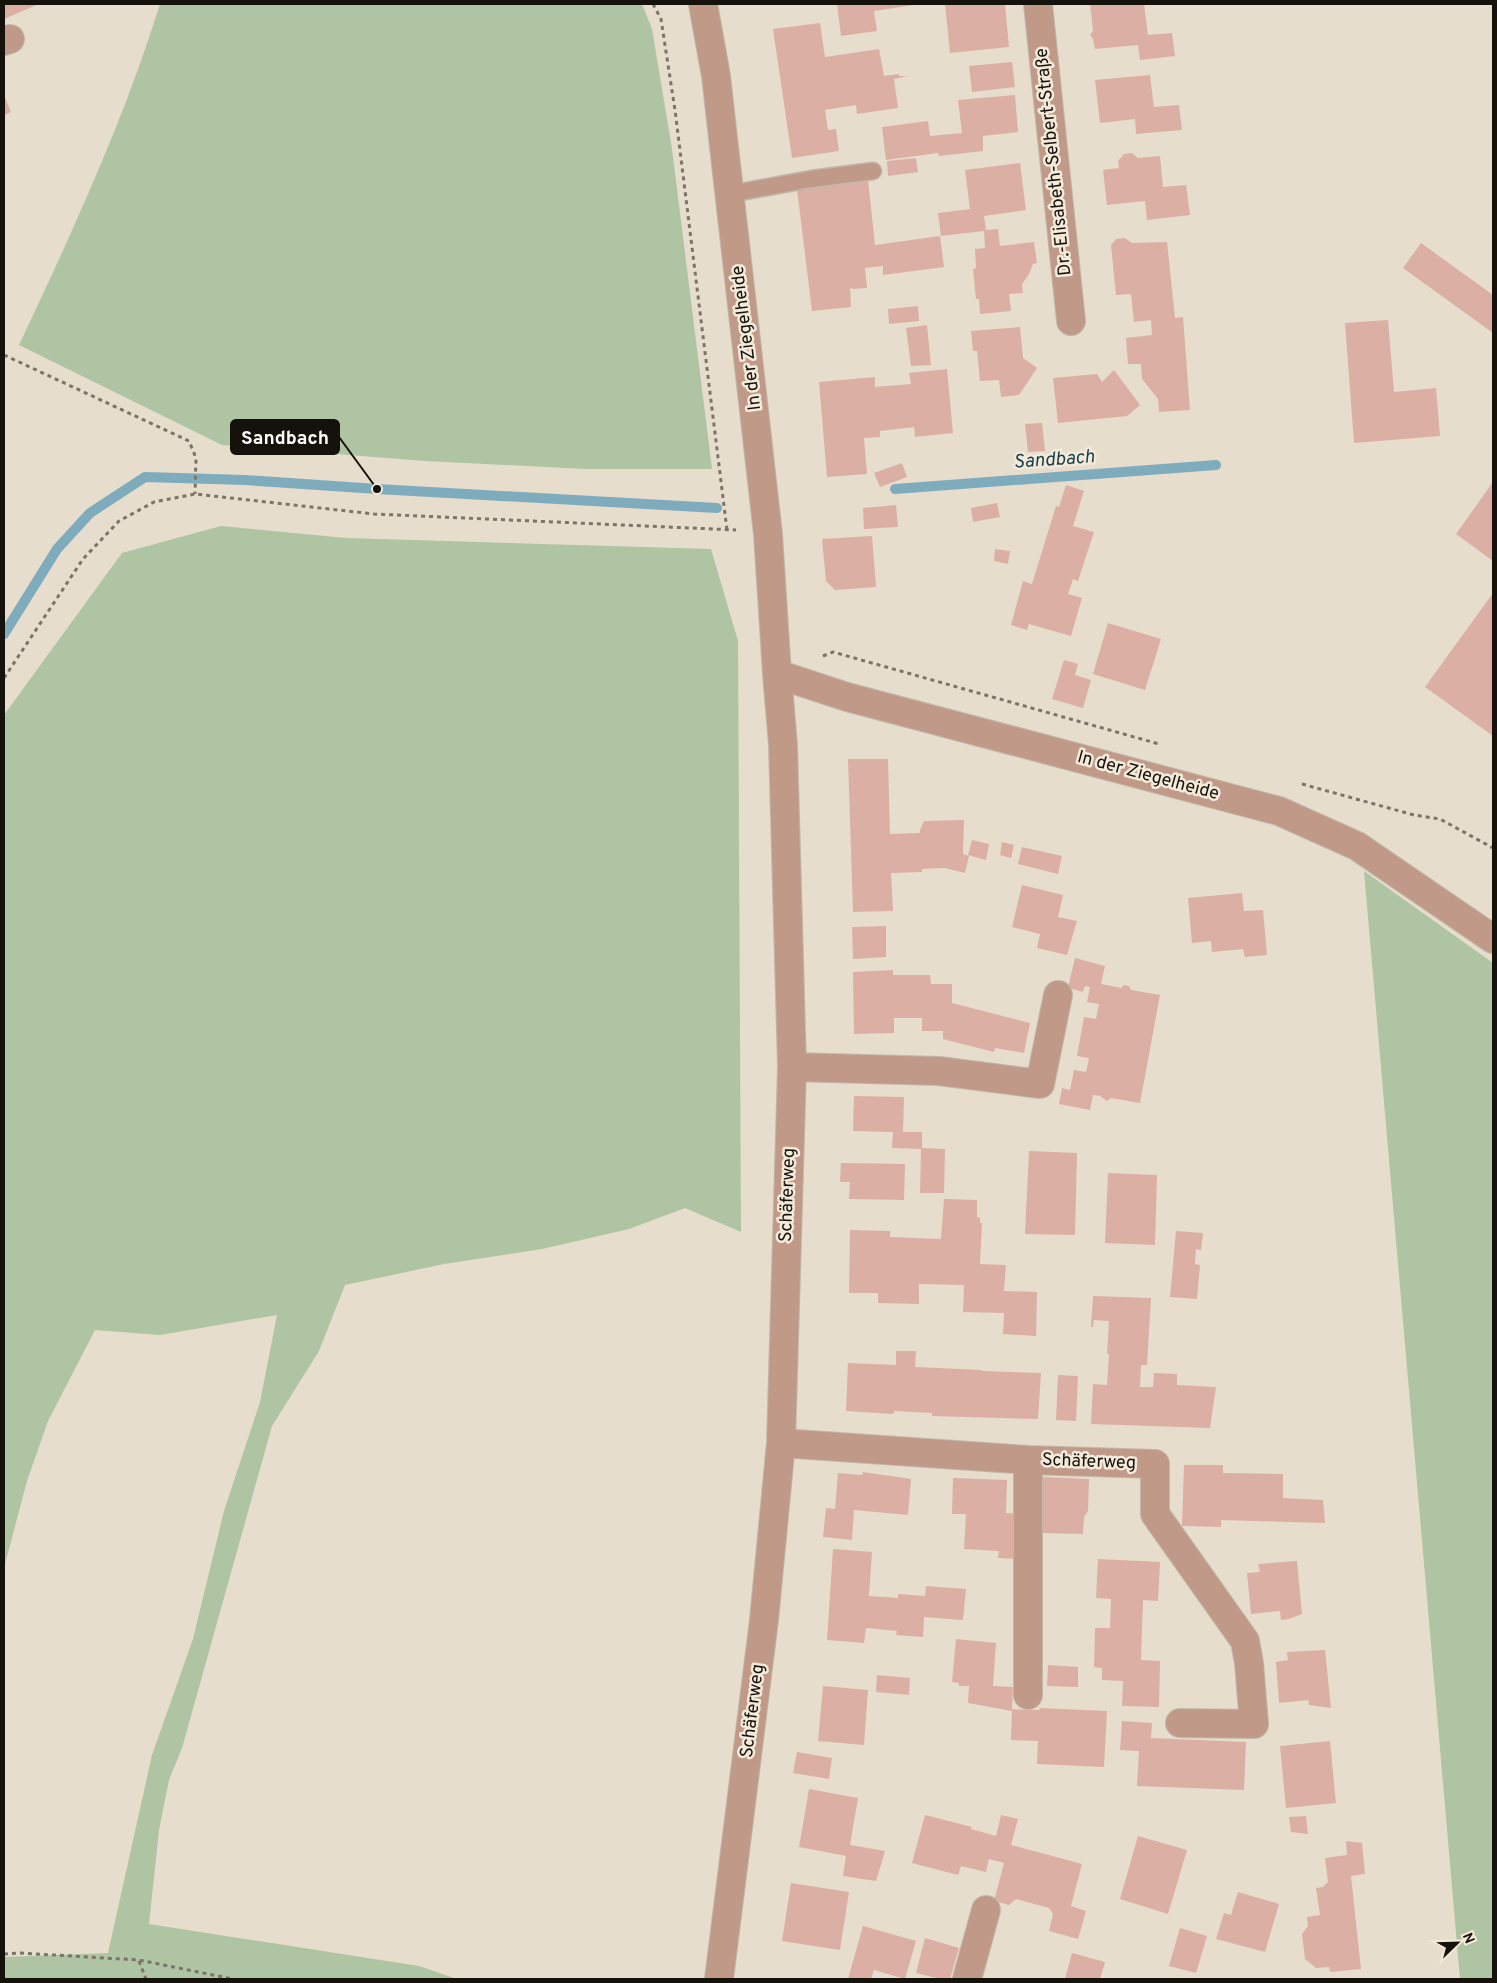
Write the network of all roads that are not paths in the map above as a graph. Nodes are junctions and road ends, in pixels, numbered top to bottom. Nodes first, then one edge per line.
1 (703, 4) edge
2 (1038, 4) edge
3 (873, 171) dead end
4 (730, 194) junction
5 (1071, 321) dead end
6 (777, 674) junction
7 (783, 745) joint
8 (1493, 939) edge
9 (1058, 995) dead end
10 (792, 1067) junction
11 (781, 1443) junction
12 (1028, 1460) junction
13 (1028, 1695) dead end
14 (1180, 1723) dead end
15 (986, 1910) dead end
16 (719, 1979) edge
17 (967, 1979) edge

1 - 4 street, In der Ziegelheide
2 - 5 street, Dr.-Elisabeth-Selbert-Straße
3 - 4 lane
4 - 6 street, In der Ziegelheide
6 - 7 street, In der Ziegelheide
6 - 8 street, In der Ziegelheide
7 - 10 street, Schäferweg
9 - 10 street
10 - 11 street, Schäferweg
11 - 12 street, Schäferweg
11 - 16 street, Schäferweg
12 - 13 street
12 - 14 street, Schäferweg
15 - 17 street

